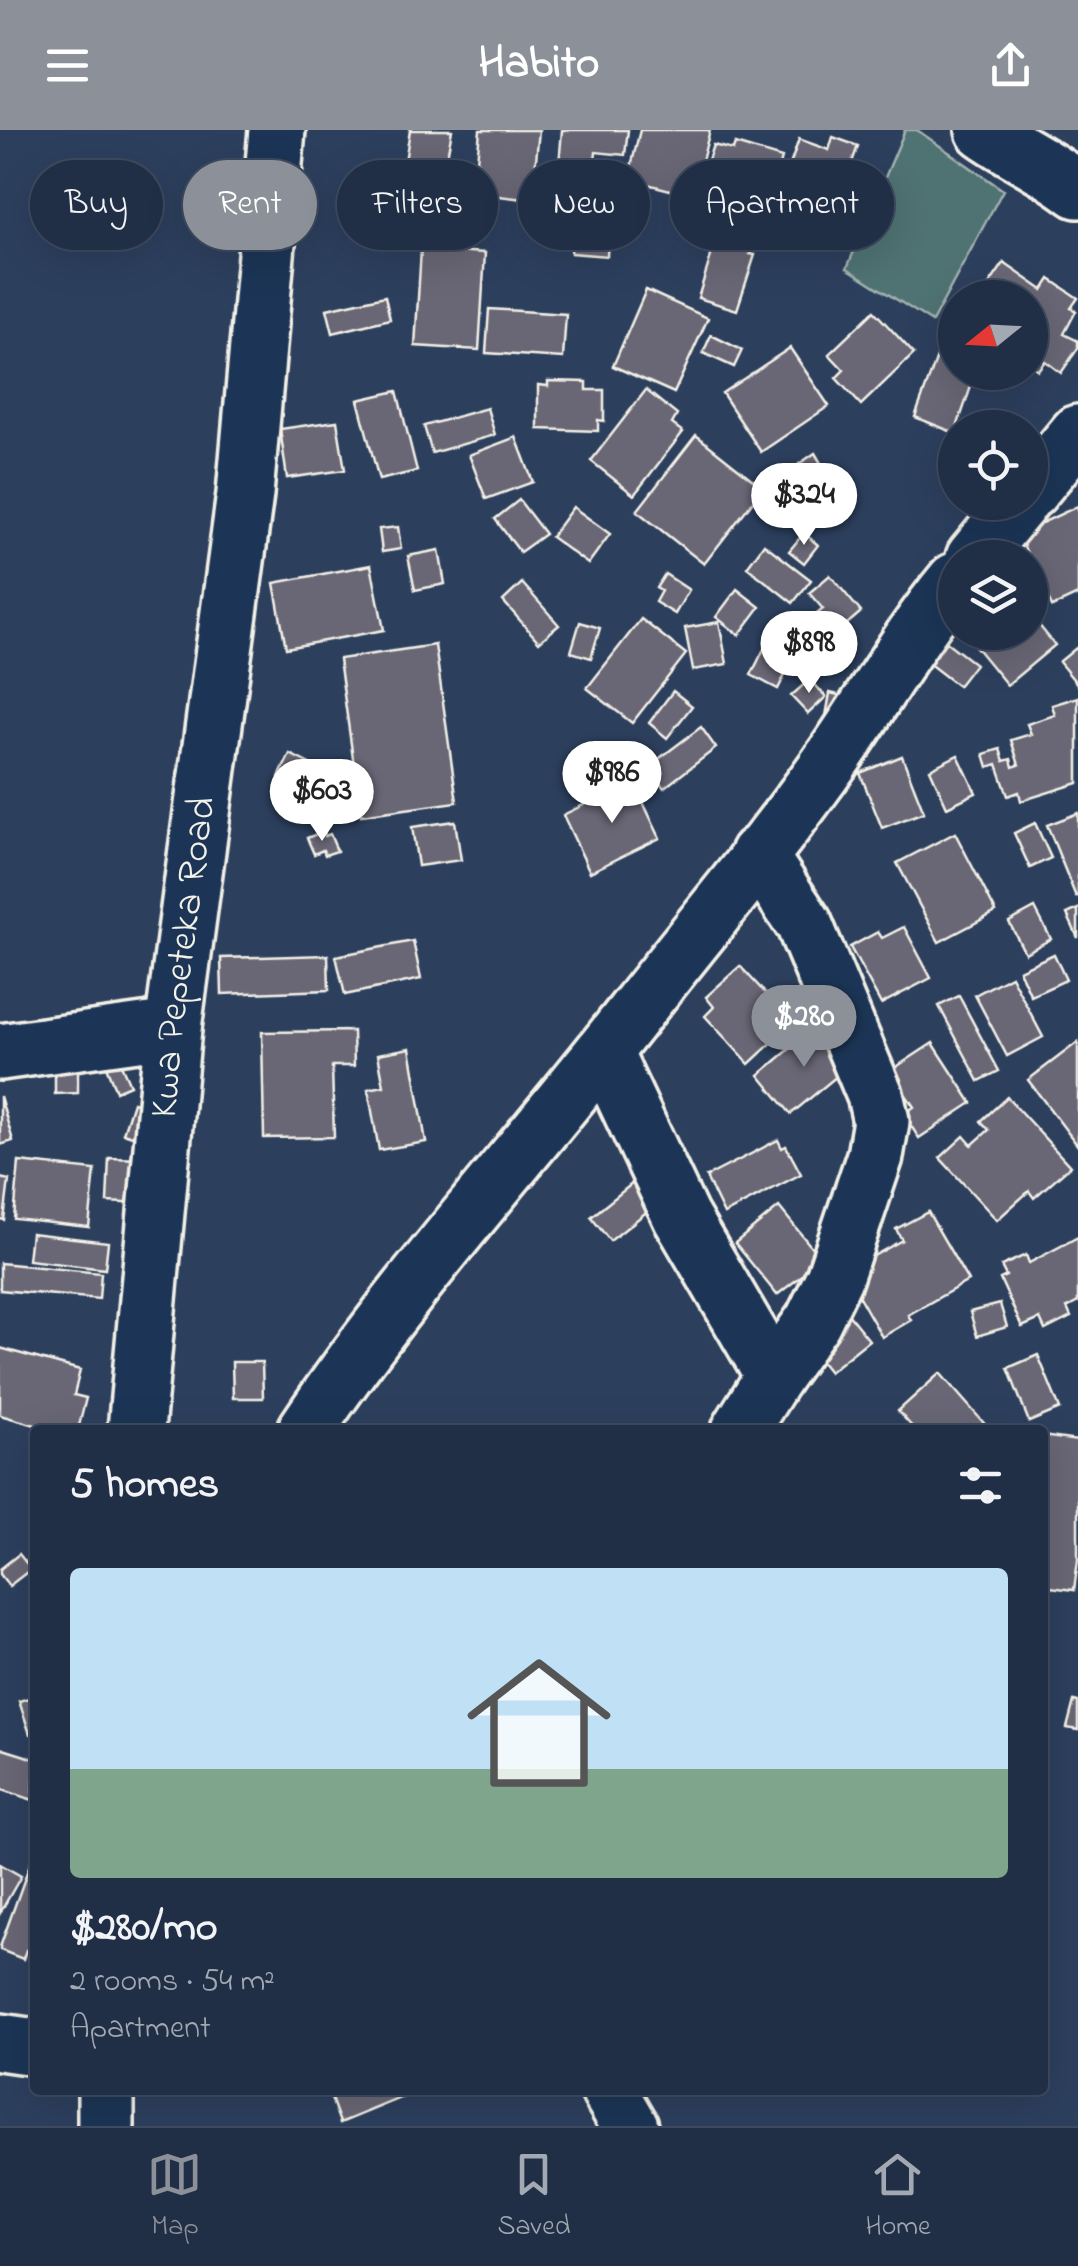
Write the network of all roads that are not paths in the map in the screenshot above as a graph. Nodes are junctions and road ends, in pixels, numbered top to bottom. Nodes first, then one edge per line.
1 (277, 130) edge
2 (984, 130) edge
3 (1078, 190) edge
4 (1078, 433) edge
5 (1048, 469) edge
6 (1005, 520) edge
7 (989, 540) edge
8 (938, 602) edge
9 (758, 854) junction
10 (174, 1028) junction
11 (0, 1052) edge
12 (604, 1053) junction
13 (774, 1376) junction
14 (136, 1425) edge
15 (310, 1425) edge
16 (743, 1425) edge
17 (0, 2042) edge
18 (30, 2046) edge
19 (106, 2095) edge
20 (612, 2095) edge
21 (106, 2126) edge
22 (630, 2126) edge

1 - 10 street, Kwa Pepeteka Road
2 - 3 street
4 - 5 street
6 - 7 street
8 - 9 street
9 - 12 street
9 - 13 street
10 - 11 street
10 - 14 street, Kwa Pepeteka Road
12 - 13 street
12 - 15 street
13 - 16 street
17 - 18 street
19 - 21 street
20 - 22 street

